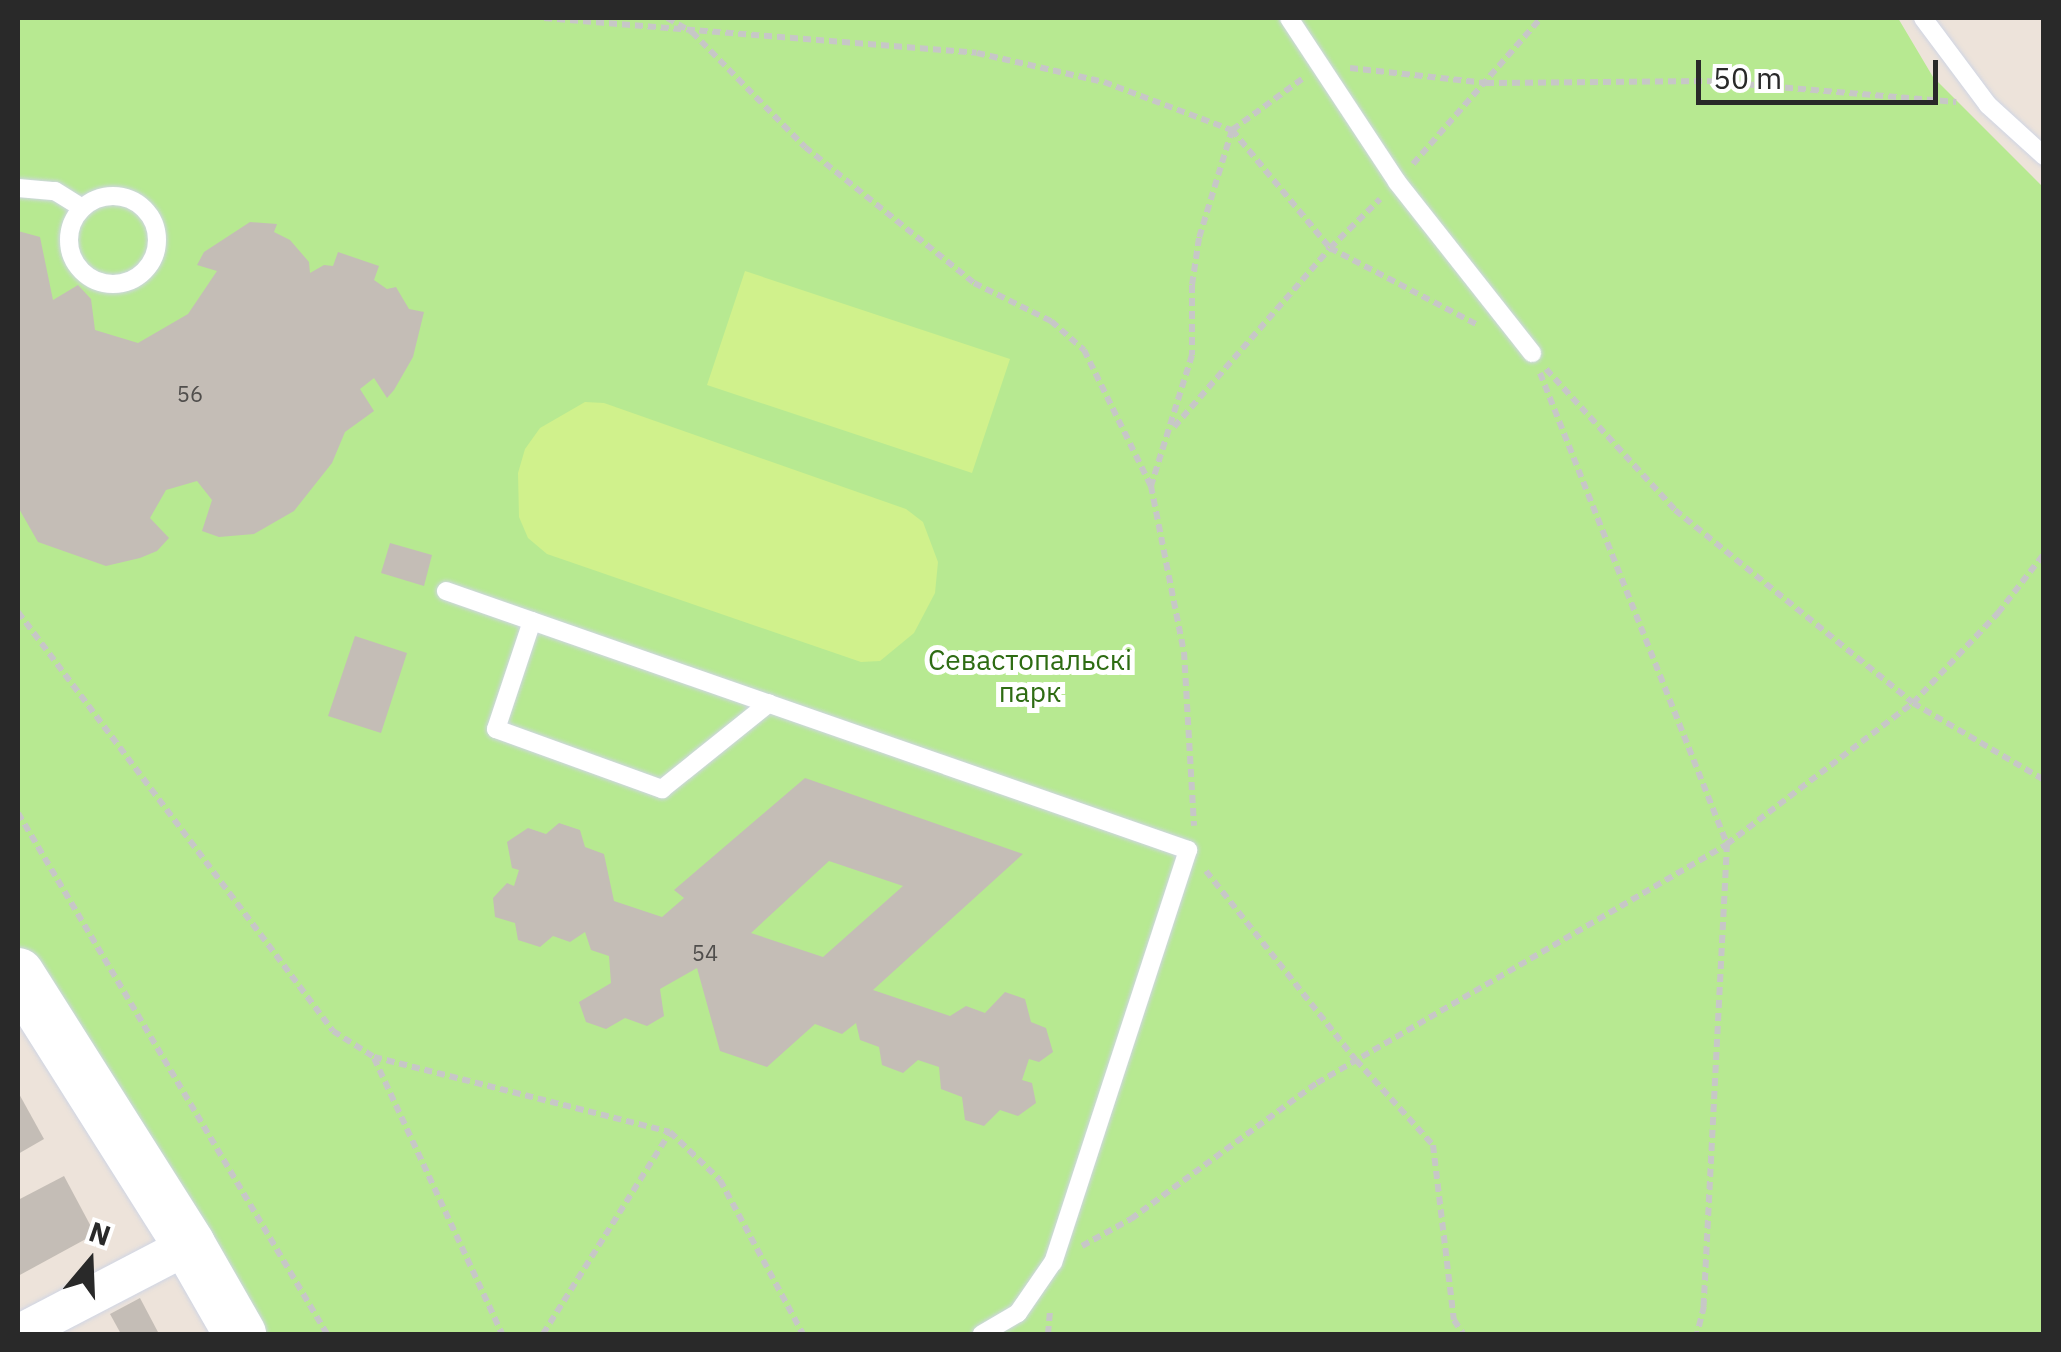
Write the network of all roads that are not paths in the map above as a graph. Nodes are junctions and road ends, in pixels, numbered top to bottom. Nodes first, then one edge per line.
1 (1289, 18) edge
2 (1923, 18) edge
3 (2044, 156) edge
4 (18, 188) edge
5 (82, 208) junction
6 (1532, 354) road end
7 (446, 590) dead end
8 (532, 621) junction
9 (769, 704) junction
10 (18, 974) edge
11 (189, 1245) junction
12 (18, 1334) edge
13 (240, 1334) edge
14 (982, 1334) edge

1 - 6 lane
2 - 3 lane
4 - 5 lane
5 - 5 lane
7 - 8 lane
8 - 9 lane
8 - 9 lane
9 - 14 lane
10 - 11 street
11 - 12 street
11 - 13 street

